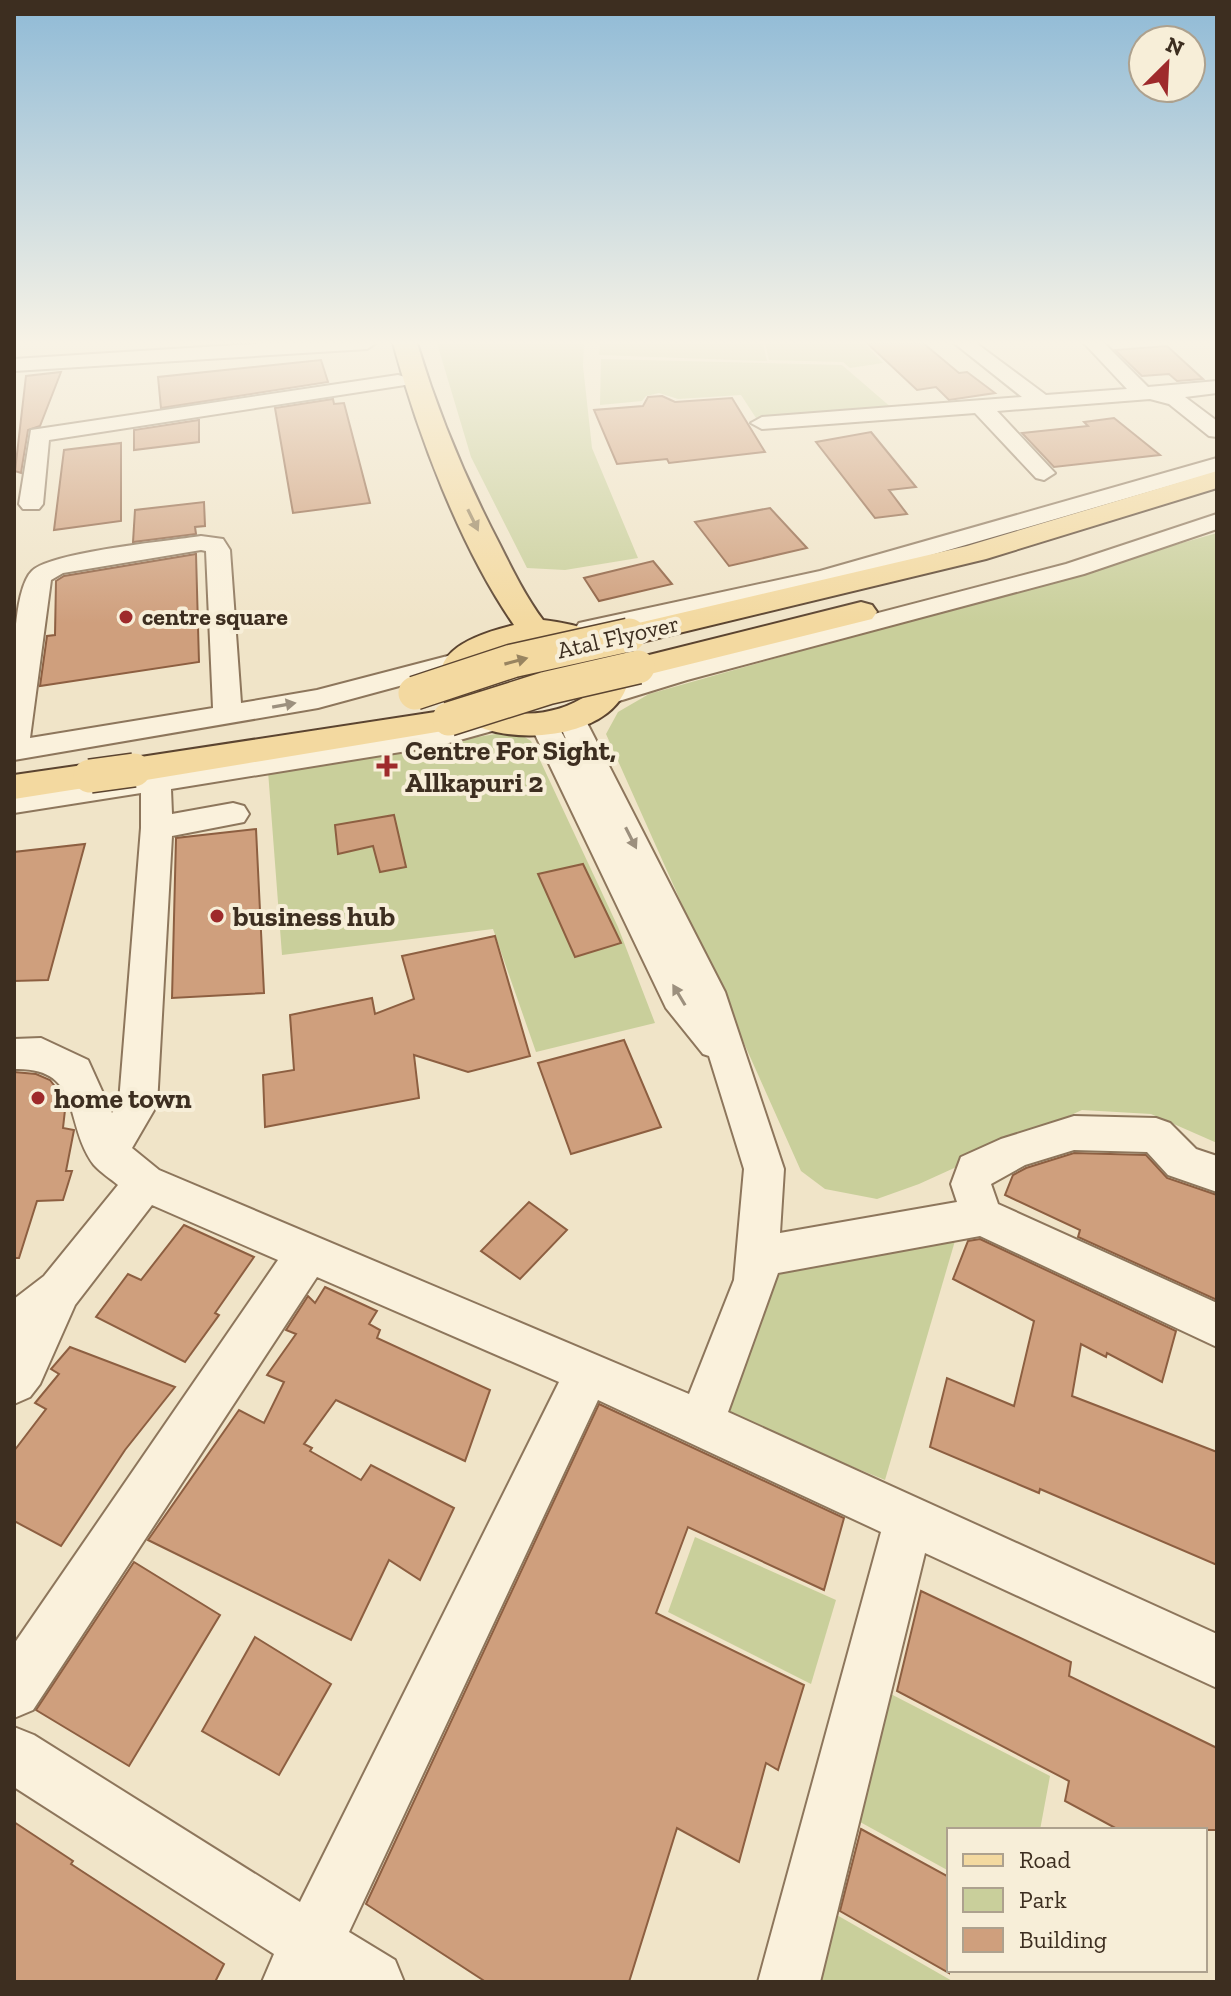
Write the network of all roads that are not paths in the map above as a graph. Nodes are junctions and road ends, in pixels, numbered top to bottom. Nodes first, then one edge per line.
1 (39, 436) edge
2 (416, 436) edge
3 (1009, 436) edge
4 (1217, 465) edge
5 (1044, 473) dead end
6 (1217, 479) edge
7 (446, 489) junction
8 (31, 504) dead end
9 (1217, 509) edge
10 (1217, 521) edge
11 (487, 615) junction
12 (550, 632) junction
13 (463, 660) junction
14 (606, 696) junction
15 (228, 715) junction
16 (502, 720) junction
17 (557, 721) junction
18 (101, 736) junction
19 (14, 747) edge
20 (14, 770) edge
21 (156, 782) junction
22 (14, 787) edge
23 (118, 788) junction
24 (14, 803) edge
25 (233, 814) dead end
26 (157, 828) junction
27 (14, 1054) edge
28 (108, 1152) junction
29 (1217, 1174) edge
30 (145, 1183) junction
31 (982, 1217) junction
32 (308, 1253) junction
33 (758, 1257) junction
34 (59, 1291) junction
35 (14, 1293) edge
36 (1217, 1325) edge
37 (14, 1326) edge
38 (588, 1372) junction
39 (14, 1381) edge
40 (701, 1423) junction
41 (909, 1519) junction
42 (1217, 1661) edge
43 (14, 1691) edge
44 (14, 1755) edge
45 (302, 1963) edge
46 (373, 1982) edge
47 (789, 1982) edge

1 - 8 street
2 - 7 main road
3 - 5 street
4 - 12 street
20 -> 6 main road, Atal Flyover, bridge
7 - 11 main road
7 -> 12 main road
9 - 22 main road, Atal Flyover, bridge
10 - 14 street
11 - 12 main road
11 - 13 main road
12 - 14 main road
15 -> 13 street
13 - 16 main road
14 - 17 main road
15 - 18 street
15 - 19 street
16 - 17 main road
16 - 21 street
17 - 33 street
18 - 19 street
18 - 23 street
21 - 23 street
21 - 26 street
23 - 24 street
25 - 26 street
26 - 28 street
27 - 28 street
28 - 30 street
29 - 31 street
30 - 32 street
30 - 34 street
31 - 33 street
31 - 36 street
32 - 38 street
32 - 43 street
33 - 40 street
34 - 35 street
34 - 37 street
34 - 39 street
38 - 40 street
38 - 45 street
40 - 41 street
41 - 42 street
41 - 47 street
44 - 45 street
45 - 46 street

